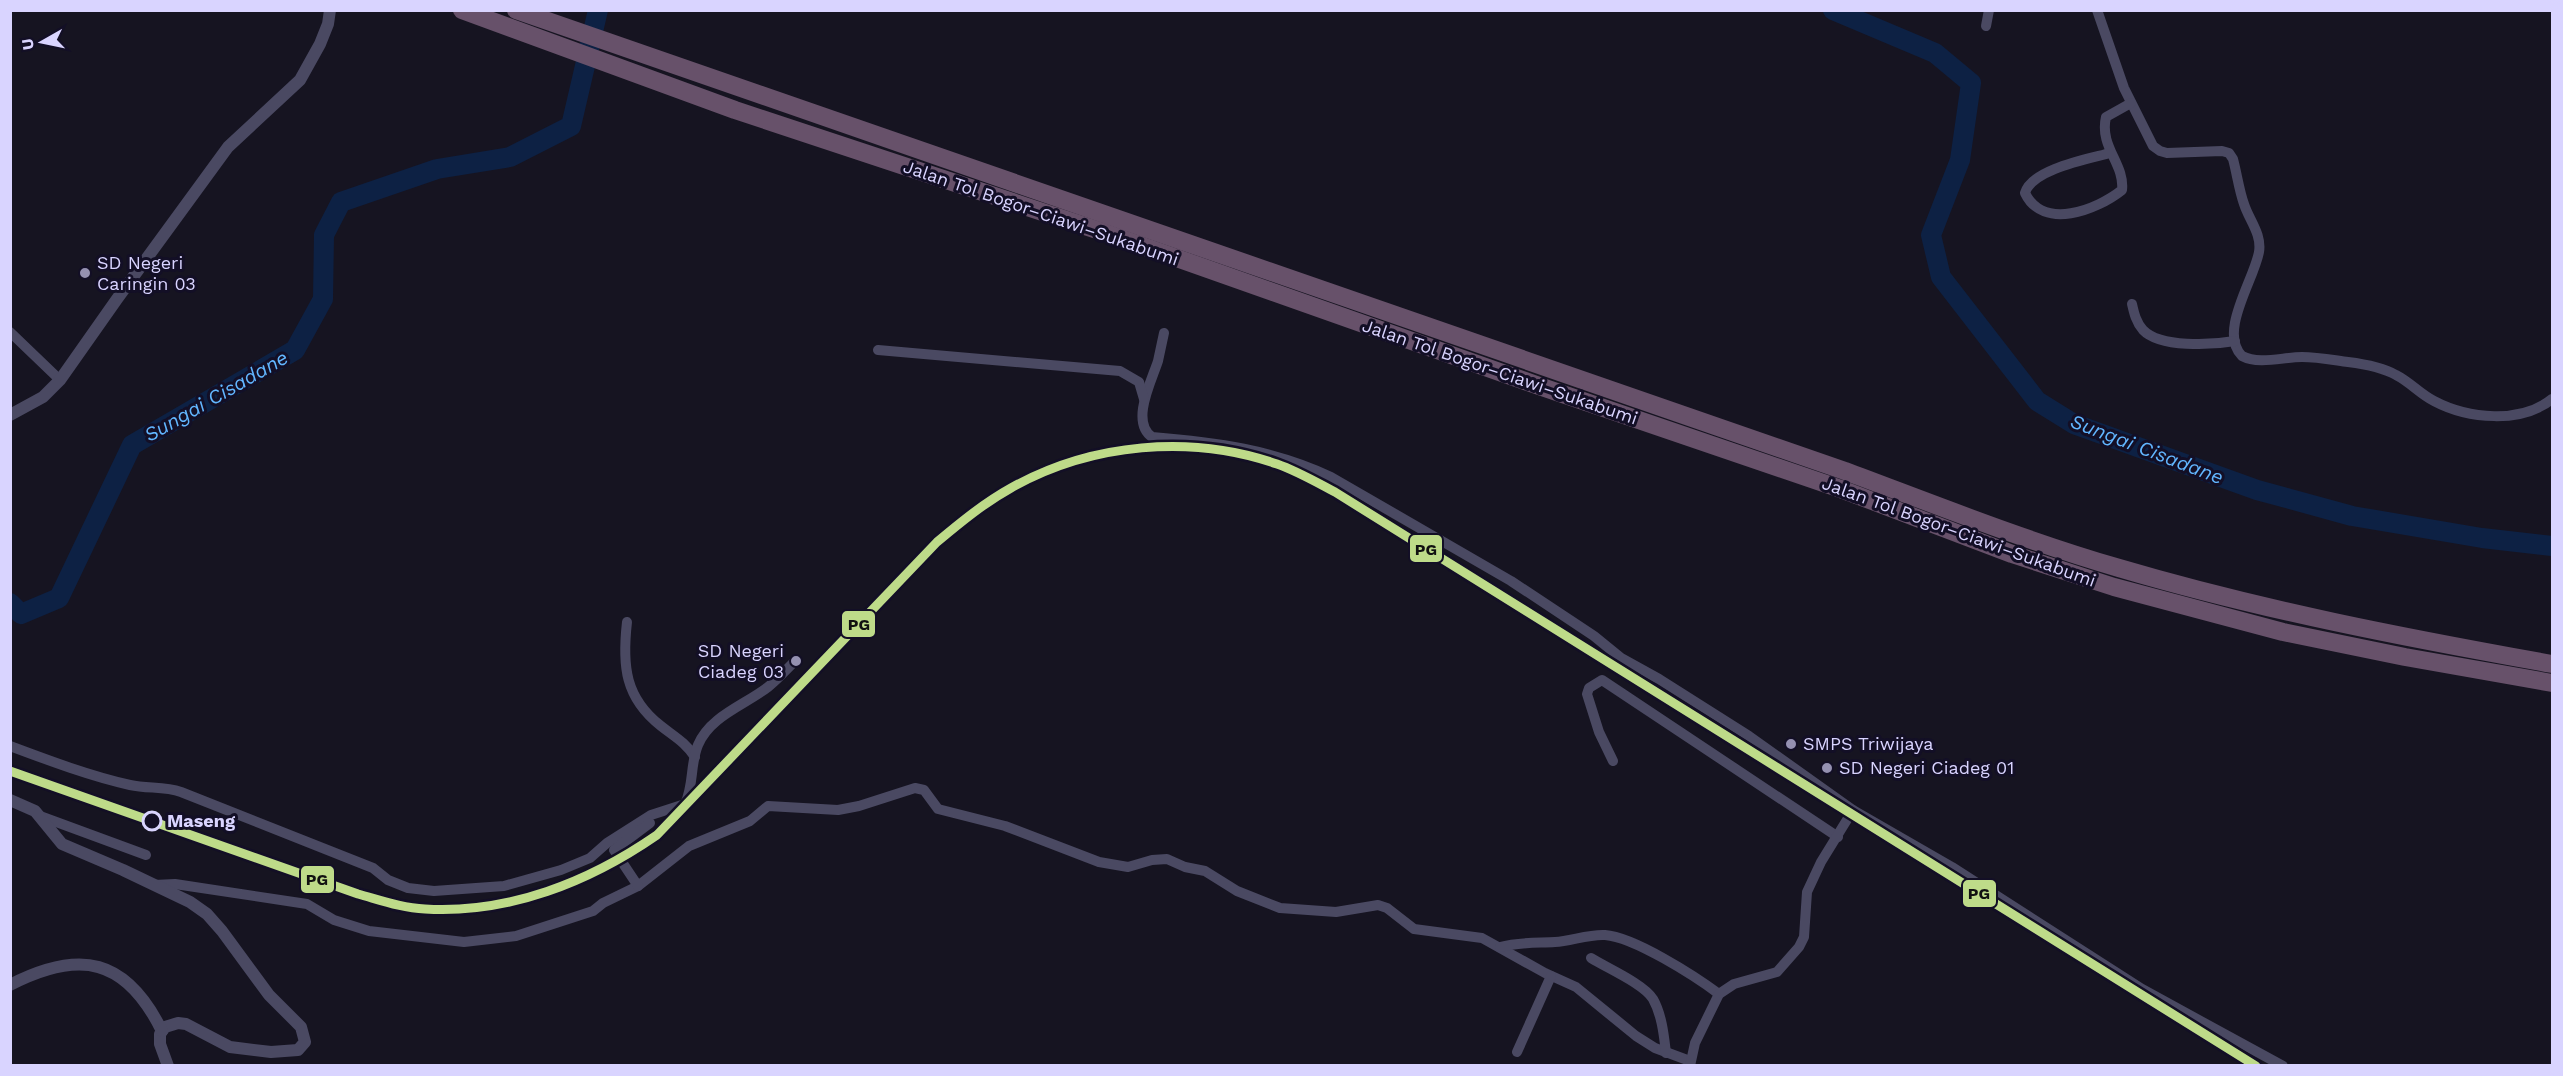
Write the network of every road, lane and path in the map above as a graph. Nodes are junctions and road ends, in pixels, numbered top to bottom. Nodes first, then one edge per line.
1 (330, 10) edge
2 (462, 10) edge
3 (516, 10) edge
4 (1989, 10) edge
5 (2097, 10) edge
6 (1986, 26) dead end
7 (2131, 103) junction
8 (2110, 153) junction
9 (2132, 304) dead end
10 (10, 332) edge
11 (1164, 333) dead end
12 (2235, 341) junction
13 (878, 350) dead end
14 (60, 380) junction
15 (1144, 399) junction
16 (2553, 399) edge
17 (10, 416) edge
18 (627, 622) dead end
19 (795, 661) dead end
20 (2553, 664) edge
21 (2553, 682) edge
22 (10, 747) edge
23 (695, 757) junction
24 (1613, 761) dead end
25 (10, 800) edge
26 (667, 810) junction
27 (1852, 810) junction
28 (40, 816) junction
29 (1838, 837) junction
30 (146, 855) dead end
31 (153, 885) junction
32 (638, 886) junction
33 (1500, 947) junction
34 (1591, 958) dead end
35 (1551, 976) junction
36 (10, 985) edge
37 (1719, 994) junction
38 (162, 1031) junction
39 (1516, 1052) dead end
40 (1666, 1053) junction
41 (1690, 1063) edge
42 (168, 1065) edge
43 (2283, 1065) edge

1 - 14 street
2 - 21 highway, Jalan Tol Bogor–Ciawi–Sukabumi
3 - 20 highway, Jalan Tol Bogor–Ciawi–Sukabumi
4 - 6 street
5 - 7 street
7 - 8 street
7 - 12 street
8 - 8 street
9 - 12 street
10 - 14 street
11 - 15 street
12 - 16 street
13 - 15 street
14 - 17 street
15 - 27 street
18 - 23 street
19 - 23 street
22 - 26 street
23 - 26 street
24 - 29 street
25 - 28 street
26 - 32 street
27 - 29 street
27 - 43 street
28 - 30 street
28 - 31 street
29 - 37 street
31 - 32 street
31 - 38 street
32 - 33 street
33 - 35 street
33 - 37 street
34 - 40 street
35 - 39 street
35 - 40 street
36 - 38 street
37 - 41 street
38 - 42 street
40 - 41 street

